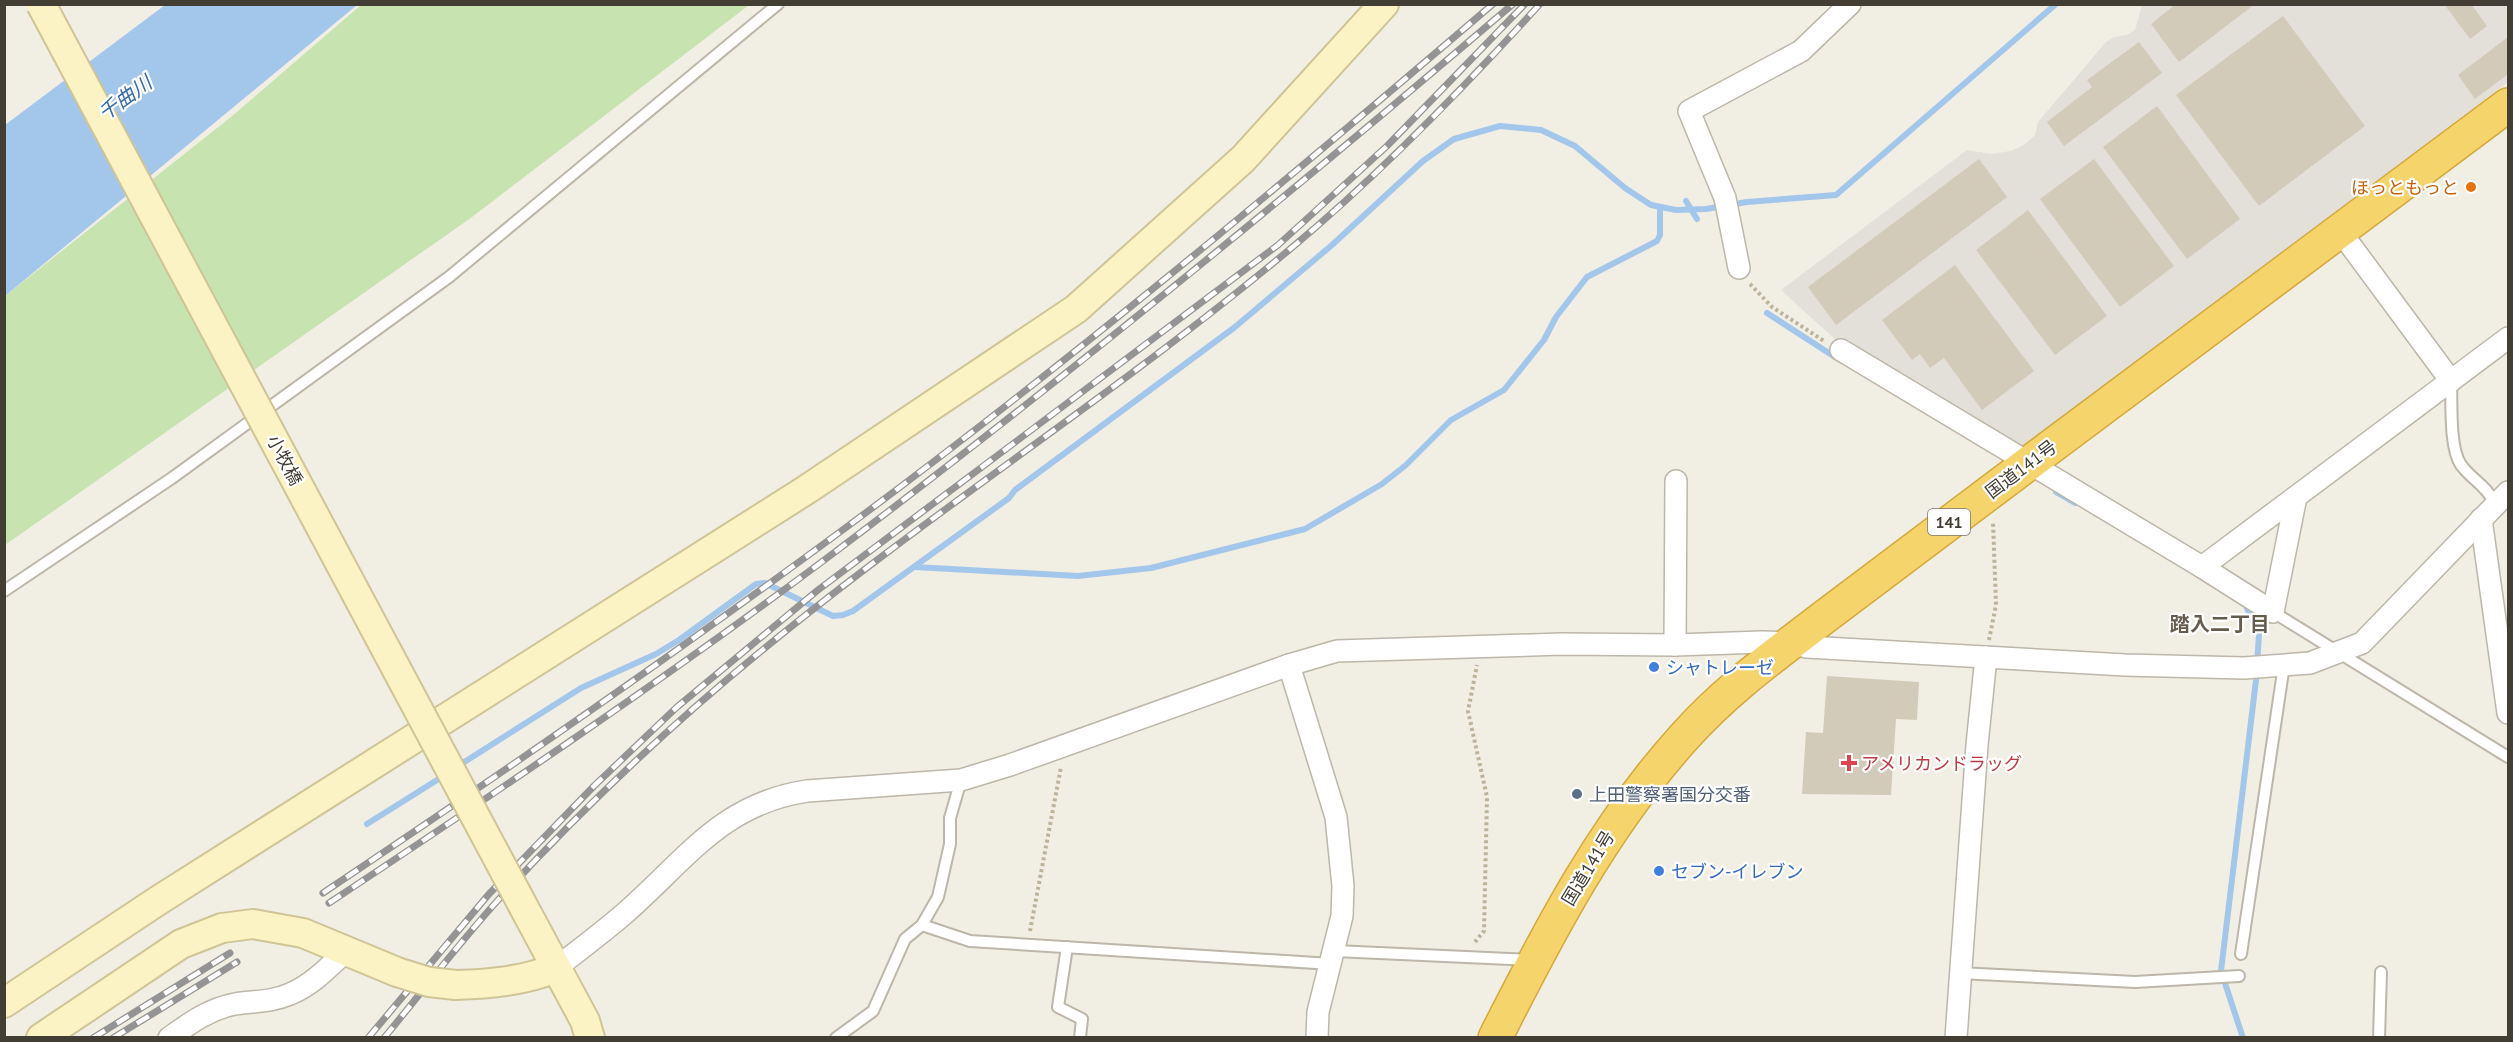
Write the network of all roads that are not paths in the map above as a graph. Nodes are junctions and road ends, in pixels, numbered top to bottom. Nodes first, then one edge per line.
1 (41, 4) edge
2 (778, 4) edge
3 (1384, 4) edge
4 (1850, 4) edge
5 (2508, 105) edge
6 (2340, 231) junction
7 (1745, 276) road end
8 (2508, 338) edge
9 (1833, 346) road end
10 (2451, 381) junction
11 (2030, 462) junction
12 (1676, 481) dead end
13 (2296, 497) junction
14 (2495, 505) edge
15 (2202, 567) junction
16 (4, 591) edge
17 (2273, 612) junction
18 (1791, 643) junction
19 (1675, 645) junction
20 (2339, 653) junction
21 (1986, 657) junction
22 (1289, 665) junction
23 (2276, 666) junction
24 (2508, 711) edge
25 (2508, 757) edge
26 (961, 780) junction
27 (922, 925) junction
28 (1067, 947) junction
29 (346, 951) junction
30 (2241, 954) dead end
31 (1333, 958) junction
32 (1534, 960) junction
33 (556, 969) junction
34 (2380, 972) dead end
35 (1959, 973) junction
36 (2239, 976) dead end
37 (4, 1003) edge
38 (41, 1038) edge
39 (169, 1038) edge
40 (590, 1038) edge
41 (836, 1038) edge
42 (1080, 1038) edge
43 (1317, 1038) edge
44 (1495, 1038) edge
45 (1956, 1038) edge
46 (2379, 1038) edge

1 - 33 street, 小牧橋, bridge
2 - 16 lane
3 - 37 street
4 - 7 street
5 - 6 highway, 国道141号 / 141
6 - 10 street
6 - 11 highway, 国道141号 / 141
8 - 10 street
9 - 11 street
10 - 13 street
10 - 14 lane
11 - 15 street
11 - 18 highway, 国道141号 / 141
12 - 19 street
13 - 15 street
13 - 17 street
14 - 20 street
14 - 24 street
15 - 17 street
17 - 20 lane
18 - 19 street
18 - 21 street
18 - 32 highway, 国道141号 / 141
19 - 22 street
20 - 23 street
20 - 25 lane
21 - 23 street
21 - 35 street
22 - 26 street
22 - 31 street
23 - 30 lane
26 - 27 lane
26 - 33 street
27 - 28 lane
27 - 41 lane
28 - 31 lane
28 - 42 lane
29 - 33 street, bridge
29 - 38 street
29 - 39 street
31 - 32 lane
31 - 43 street
32 - 44 highway, 国道141号 / 141
33 - 40 street, 小牧橋
34 - 46 lane
35 - 36 lane
35 - 45 street

